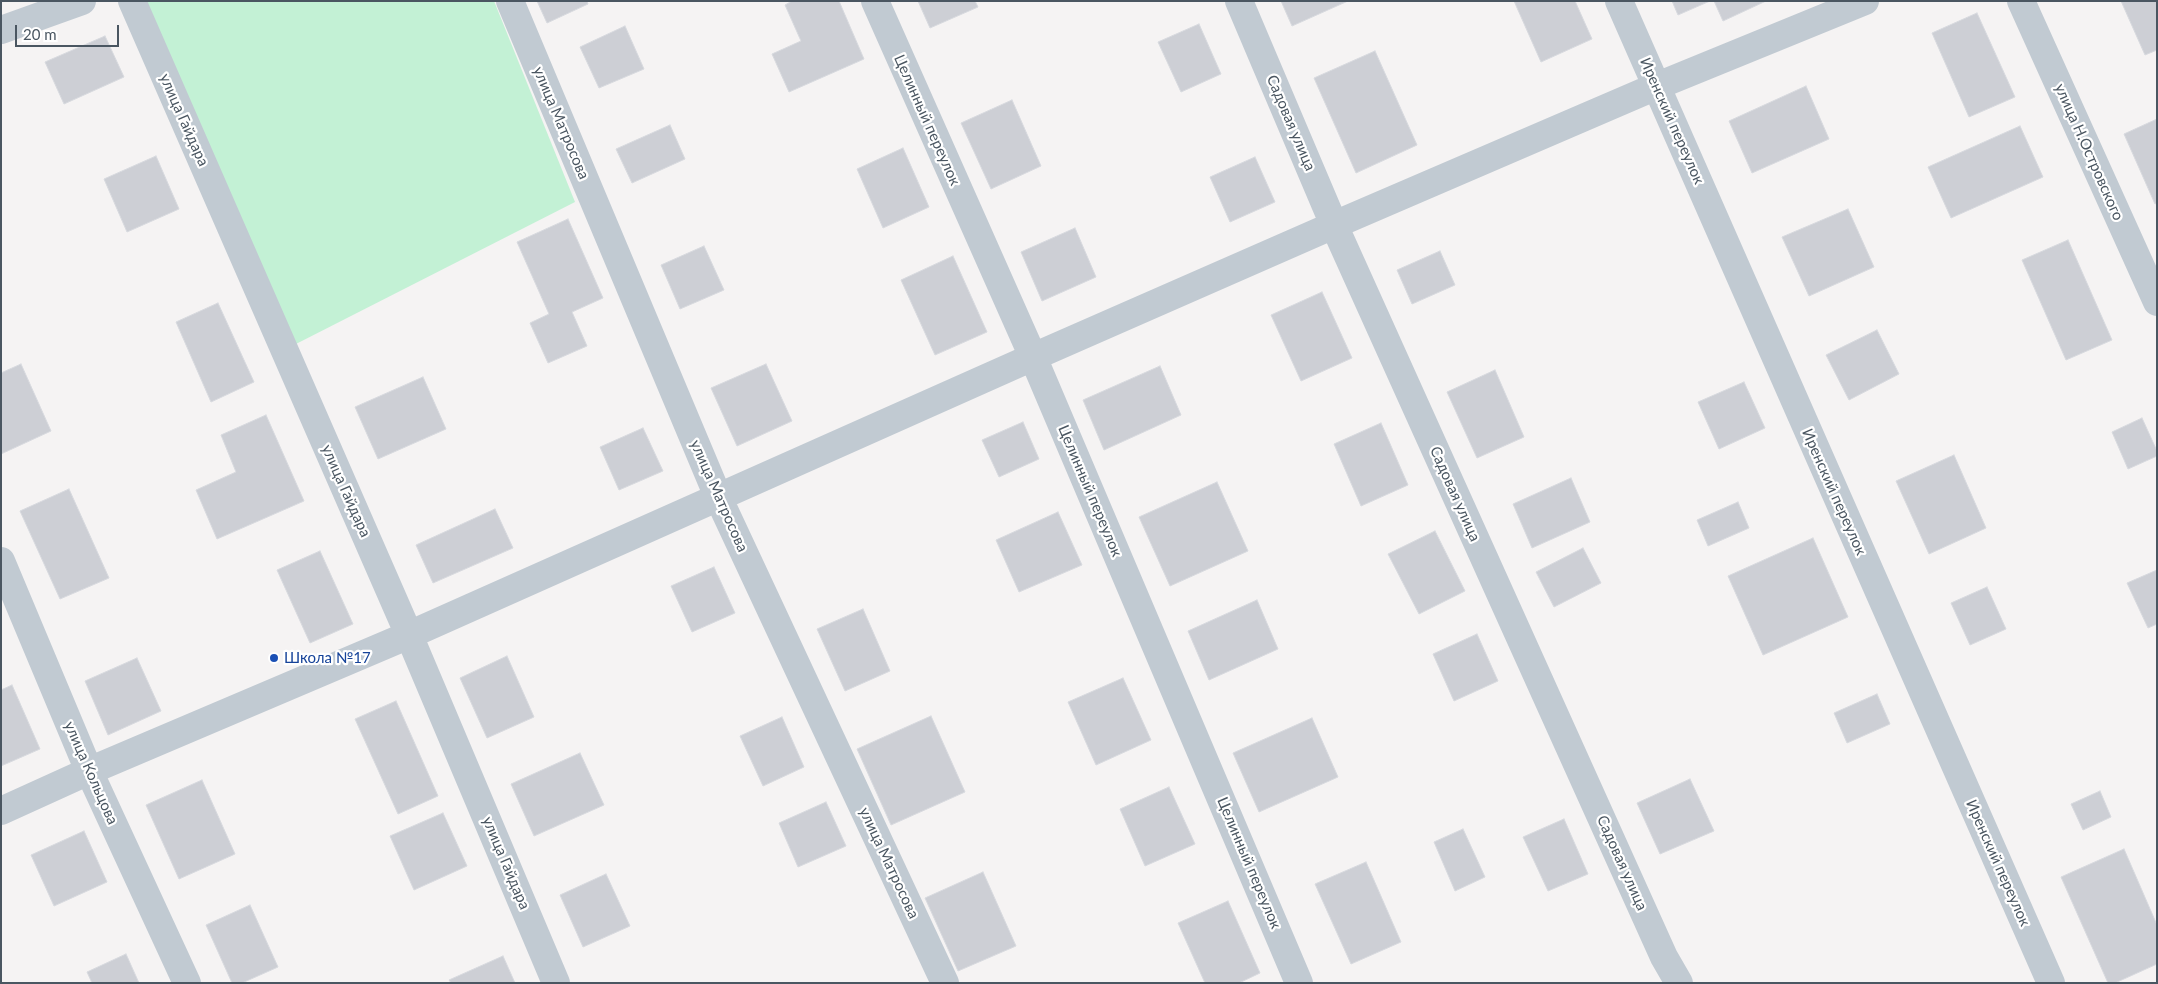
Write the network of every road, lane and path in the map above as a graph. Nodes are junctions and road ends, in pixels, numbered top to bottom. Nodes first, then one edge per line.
1 (82, 1) edge
2 (132, 1) edge
3 (510, 1) edge
4 (875, 1) edge
5 (1239, 1) edge
6 (1619, 1) edge
7 (1865, 1) edge
8 (2021, 1) edge
9 (1, 30) edge
10 (1656, 86) junction
11 (1334, 225) junction
12 (2157, 302) edge
13 (1033, 357) junction
14 (719, 499) junction
15 (1, 561) edge
16 (410, 635) junction
17 (89, 771) junction
18 (1, 811) edge
19 (187, 983) edge
20 (556, 983) edge
21 (945, 983) edge
22 (1299, 983) edge
23 (1679, 983) edge
24 (2051, 983) edge

1 - 9 street
2 - 16 street, улица Гайдара
3 - 14 street, улица Матросова
4 - 13 street, Целинный переулок
5 - 11 street, Садовая улица
6 - 10 street, Иренский переулок
7 - 10 street
8 - 12 street, улица Н.Островского
10 - 11 street
10 - 24 street, Иренский переулок
11 - 13 street
11 - 23 street, Садовая улица
13 - 14 street
13 - 22 street, Целинный переулок
14 - 16 street
14 - 21 street, улица Матросова
15 - 17 street, улица Кольцова
16 - 17 street
16 - 20 street, улица Гайдара
17 - 18 street
17 - 19 street, улица Кольцова

